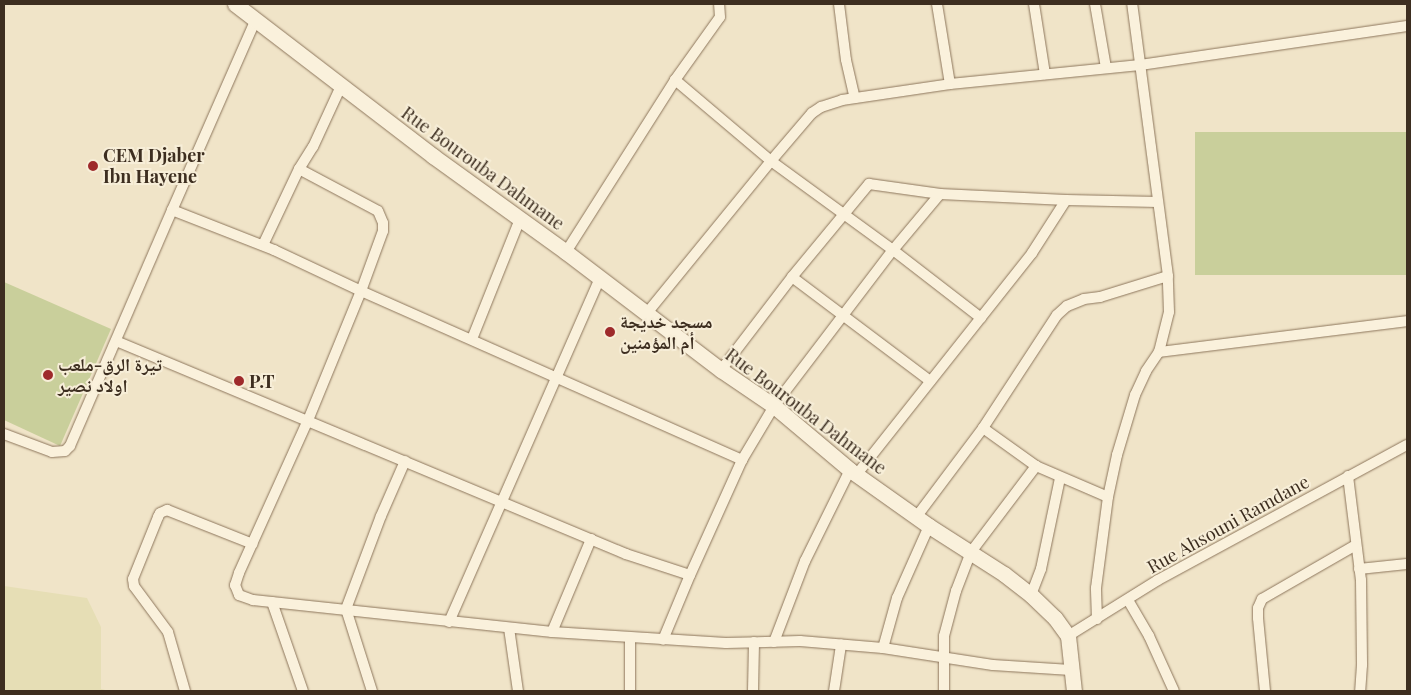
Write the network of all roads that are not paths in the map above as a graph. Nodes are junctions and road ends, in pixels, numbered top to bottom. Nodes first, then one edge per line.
1 (236, 4) edge
2 (719, 4) edge
3 (839, 4) edge
4 (937, 4) edge
5 (1034, 4) edge
6 (1095, 4) edge
7 (1132, 4) edge
8 (256, 19) junction
9 (1407, 26) edge
10 (1140, 65) junction
11 (1106, 68) junction
12 (1045, 74) junction
13 (675, 80) junction
14 (950, 84) junction
15 (341, 86) junction
16 (855, 98) junction
17 (771, 161) junction
18 (299, 169) junction
19 (940, 194) junction
20 (1066, 200) junction
21 (1158, 202) junction
22 (172, 210) junction
23 (844, 214) junction
24 (520, 219) junction
25 (262, 245) junction
26 (893, 250) junction
27 (566, 252) junction
28 (1168, 276) junction
29 (792, 277) junction
30 (600, 278) junction
31 (361, 291) junction
32 (647, 313) junction
33 (843, 316) junction
34 (981, 318) junction
35 (1407, 321) edge
36 (472, 339) junction
37 (116, 341) junction
38 (1159, 352) junction
39 (721, 370) junction
40 (558, 376) junction
41 (930, 381) junction
42 (774, 406) junction
43 (308, 420) junction
44 (983, 428) junction
45 (4, 434) edge
46 (1407, 444) edge
47 (742, 460) junction
48 (405, 461) junction
49 (1036, 466) junction
50 (854, 472) junction
51 (1348, 476) junction
52 (1060, 478) junction
53 (1108, 497) junction
54 (502, 502) junction
55 (923, 521) junction
56 (591, 539) junction
57 (253, 544) junction
58 (1356, 545) junction
59 (971, 552) junction
60 (1407, 564) edge
61 (1359, 569) junction
62 (690, 575) junction
63 (1031, 595) junction
64 (1128, 600) junction
65 (272, 602) junction
66 (346, 609) junction
67 (1097, 619) junction
68 (449, 622) junction
69 (509, 628) junction
70 (552, 632) junction
71 (1068, 636) junction
72 (630, 638) junction
73 (663, 640) junction
74 (754, 642) junction
75 (774, 642) junction
76 (841, 645) junction
77 (883, 648) junction
78 (944, 658) junction
79 (1071, 670) junction
80 (185, 691) edge
81 (303, 691) edge
82 (372, 691) edge
83 (518, 691) edge
84 (630, 691) edge
85 (753, 691) edge
86 (834, 691) edge
87 (944, 691) edge
88 (1074, 691) edge
89 (1174, 691) edge
90 (1265, 691) edge
91 (1360, 691) edge

1 - 8 street, Rue Bourouba Dahmane
2 - 13 street
3 - 16 street
4 - 14 street
5 - 12 street
6 - 11 street
7 - 10 street
8 - 15 street, Rue Bourouba Dahmane
8 - 22 street
9 - 10 street
10 - 11 street
10 - 21 street
11 - 12 street
12 - 14 street
13 - 17 street
13 - 27 street
14 - 16 street
15 - 18 street
15 - 24 street, Rue Bourouba Dahmane
16 - 17 street
17 - 23 street
17 - 32 street
18 - 25 street
18 - 31 street
19 - 20 street
19 - 23 street
19 - 26 street
20 - 21 street
20 - 34 street
21 - 28 street
22 - 25 street
22 - 37 street
23 - 26 street
23 - 29 street
24 - 27 street, Rue Bourouba Dahmane
24 - 36 street
25 - 31 street
26 - 33 street
26 - 34 street
27 - 30 street, Rue Bourouba Dahmane
28 - 38 street
28 - 44 street
29 - 33 street
29 - 39 street
30 - 32 street, Rue Bourouba Dahmane
30 - 40 street
31 - 36 street
31 - 43 street
32 - 39 street, Rue Bourouba Dahmane
33 - 41 street
33 - 42 street
34 - 41 street
35 - 38 street
36 - 40 street
37 - 43 street
37 - 45 street
38 - 53 street
39 - 42 street, Rue Bourouba Dahmane
40 - 47 street
40 - 54 street
41 - 50 street
42 - 47 street
42 - 50 street, Rue Bourouba Dahmane
43 - 48 street
43 - 57 street
44 - 49 street
44 - 55 street
46 - 51 street, Rue Ahsouni Ramdane
47 - 62 street
48 - 54 street
48 - 66 street
49 - 52 street
49 - 59 street
50 - 55 street, Rue Bourouba Dahmane
50 - 75 street
51 - 58 street
51 - 64 street, Rue Ahsouni Ramdane
52 - 53 street
52 - 63 street
53 - 67 street
54 - 56 street
54 - 68 street
55 - 59 street, Rue Bourouba Dahmane
55 - 77 street
56 - 62 street
56 - 70 street
57 - 65 street
57 - 80 street
58 - 61 street
58 - 90 street
59 - 63 street, Rue Bourouba Dahmane
59 - 78 street
60 - 61 street
61 - 91 street
62 - 73 street
63 - 71 street, Rue Bourouba Dahmane
64 - 67 street, Rue Ahsouni Ramdane
64 - 89 street
65 - 66 street
65 - 81 street
66 - 68 street
66 - 82 street
67 - 71 street, Rue Ahsouni Ramdane
68 - 69 street
69 - 70 street
69 - 83 street
70 - 72 street
71 - 79 street
72 - 73 street
72 - 84 street
73 - 74 street
74 - 75 street
74 - 85 street
75 - 76 street
76 - 77 street
76 - 86 street
77 - 78 street
78 - 79 street
78 - 87 street
79 - 88 street

